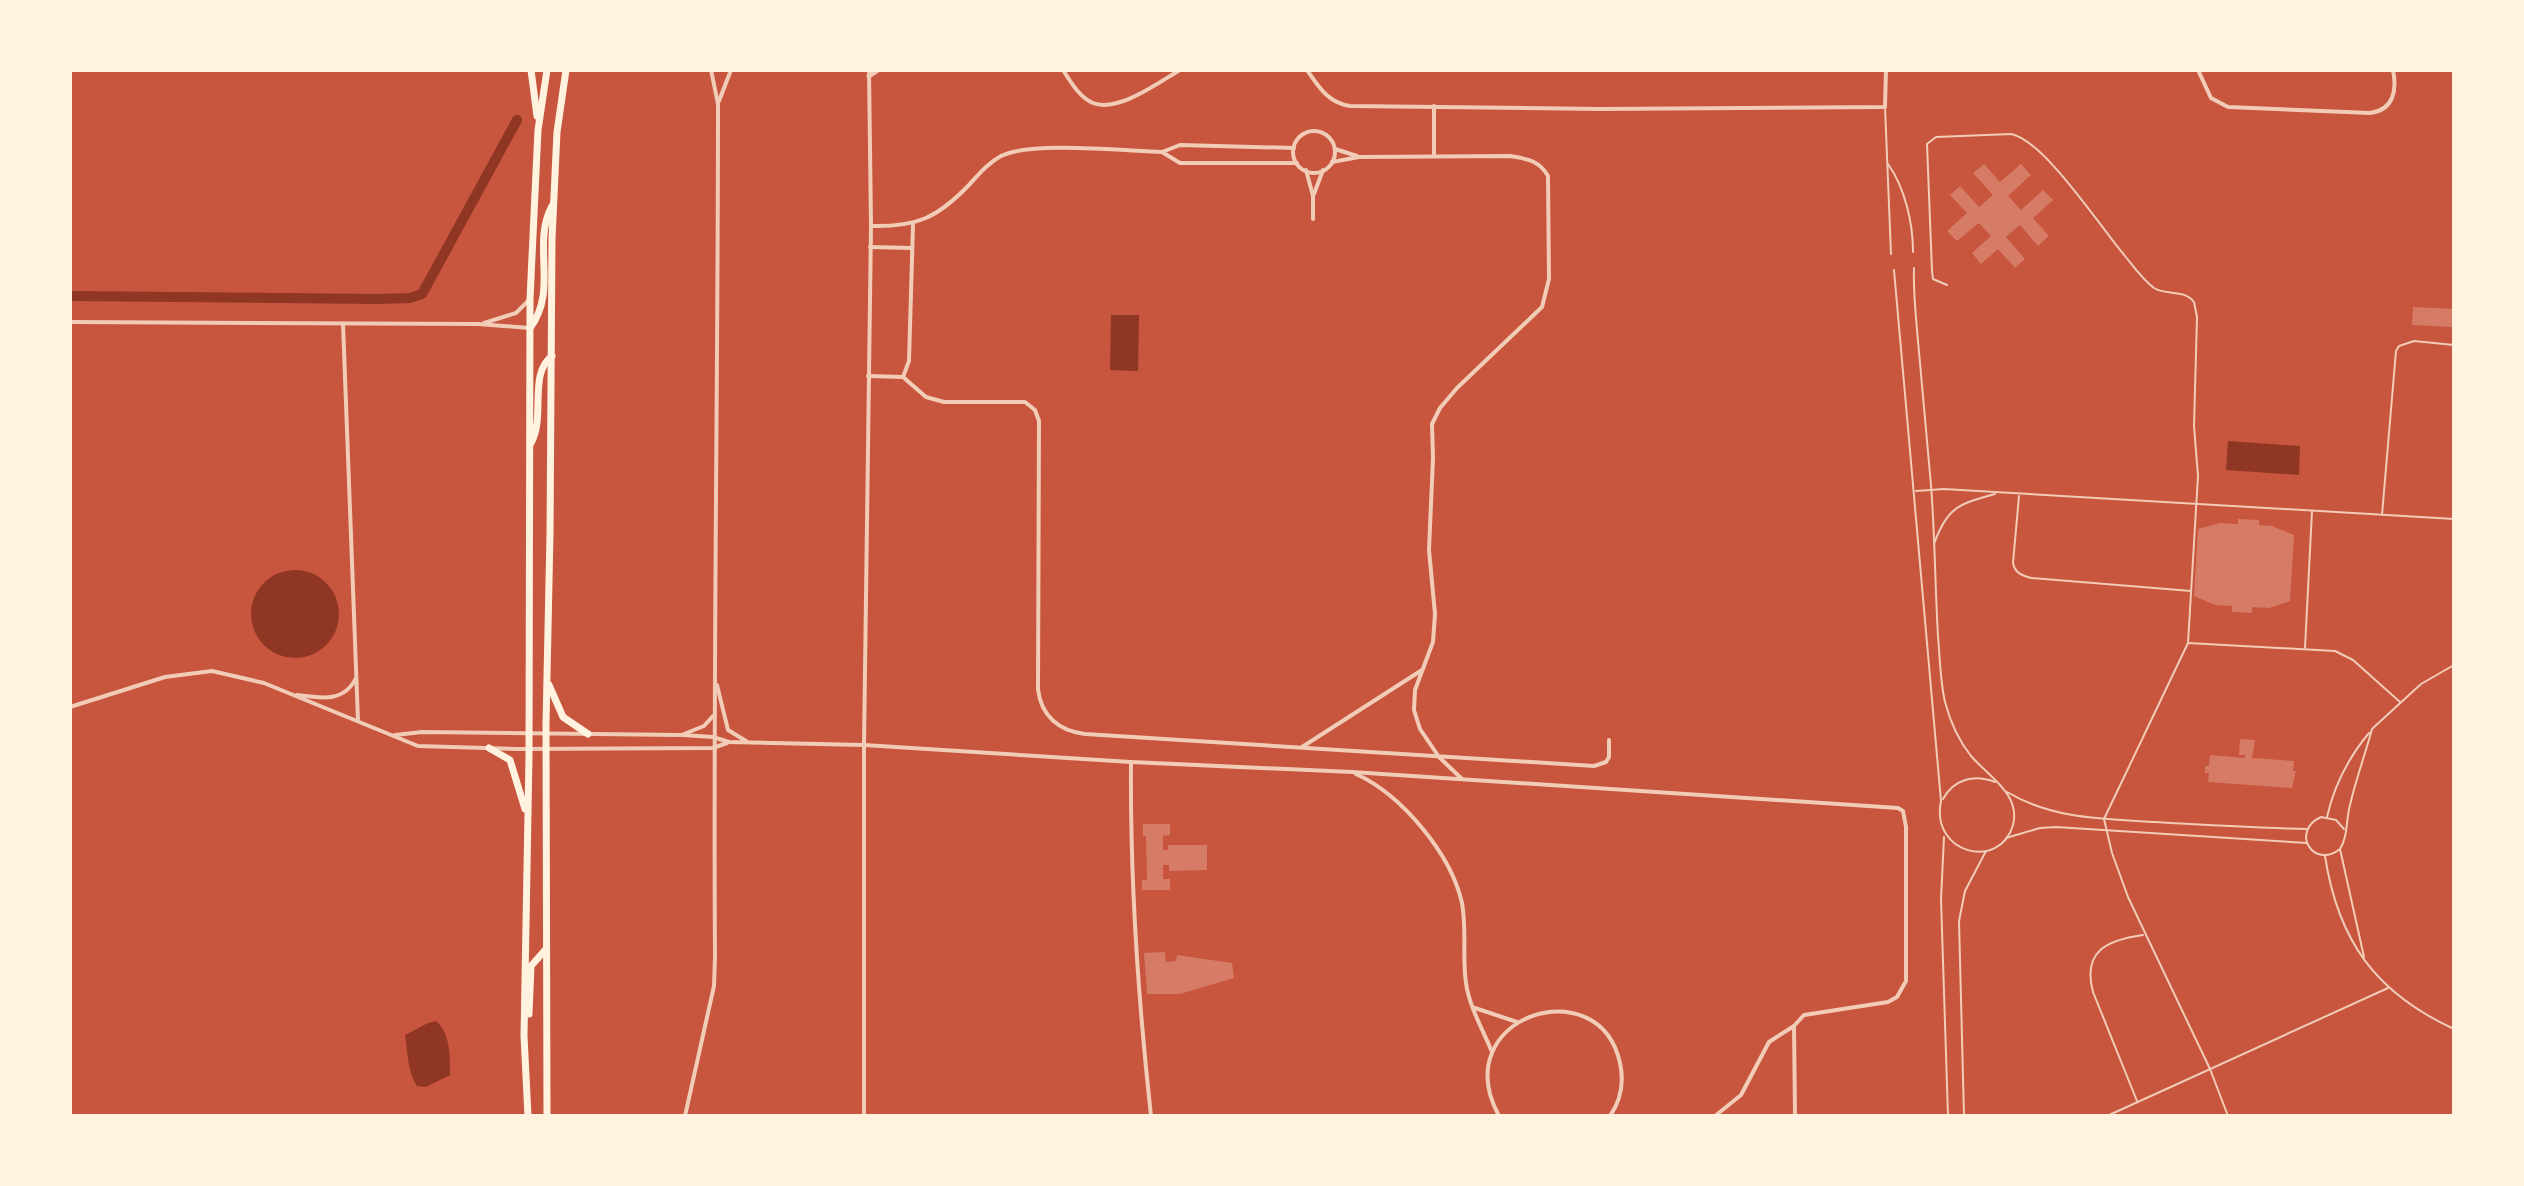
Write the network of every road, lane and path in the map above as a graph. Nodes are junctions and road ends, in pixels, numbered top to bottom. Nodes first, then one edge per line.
1 (531, 70) edge
2 (547, 70) edge
3 (566, 70) edge
4 (711, 70) edge
5 (731, 70) edge
6 (878, 70) edge
7 (1063, 70) edge
8 (1180, 70) edge
9 (1307, 70) edge
10 (1886, 70) edge
11 (2198, 70) edge
12 (2393, 70) edge
13 (869, 73) edge
14 (718, 104) junction
15 (1434, 106) junction
16 (1885, 107) junction
17 (538, 130) junction
18 (1294, 148) junction
19 (1334, 149) junction
20 (1162, 152) junction
21 (1434, 156) junction
22 (1359, 157) junction
23 (1332, 162) junction
24 (1297, 163) junction
25 (1887, 163) junction
26 (1306, 170) junction
27 (1323, 170) junction
28 (1313, 196) junction
29 (553, 204) junction
30 (1313, 219) dead end
31 (913, 225) junction
32 (871, 226) junction
33 (870, 247) junction
34 (913, 248) junction
35 (1913, 252) dead end
36 (1891, 254) dead end
37 (1914, 268) dead end
38 (1894, 270) dead end
39 (1947, 285) dead end
40 (530, 299) junction
41 (70, 322) edge
42 (343, 324) junction
43 (478, 324) junction
44 (530, 328) junction
45 (2454, 345) edge
46 (552, 356) junction
47 (868, 376) junction
48 (903, 377) junction
49 (529, 445) junction
50 (1931, 489) junction
51 (1914, 491) junction
52 (1996, 493) junction
53 (2019, 495) junction
54 (2197, 504) junction
55 (2312, 511) junction
56 (2382, 515) junction
57 (2454, 519) edge
58 (1933, 548) junction
59 (2192, 591) junction
60 (2188, 643) junction
61 (2305, 649) junction
62 (2454, 665) edge
63 (1423, 670) junction
64 (714, 675) junction
65 (356, 676) junction
66 (547, 679) junction
67 (291, 694) junction
68 (2400, 702) junction
69 (70, 707) edge
70 (713, 716) junction
71 (358, 721) junction
72 (2372, 729) junction
73 (529, 733) junction
74 (546, 733) junction
75 (588, 734) junction
76 (395, 735) junction
77 (682, 735) junction
78 (713, 737) junction
79 (1609, 740) dead end
80 (729, 742) junction
81 (748, 743) junction
82 (864, 745) junction
83 (489, 748) junction
84 (713, 748) junction
85 (1300, 748) junction
86 (529, 749) junction
87 (546, 749) junction
88 (1439, 757) junction
89 (1131, 762) junction
90 (1352, 772) junction
91 (1464, 780) junction
92 (1996, 783) junction
93 (2006, 791) junction
94 (1941, 801) junction
95 (2327, 817) junction
96 (528, 819) junction
97 (2104, 819) junction
98 (2308, 829) junction
99 (2344, 830) junction
100 (2106, 832) junction
101 (1944, 834) junction
102 (2006, 838) junction
103 (2307, 843) junction
104 (2340, 849) junction
105 (1986, 851) junction
106 (2325, 856) junction
107 (2144, 934) junction
108 (546, 949) junction
109 (2364, 957) junction
110 (2388, 988) junction
111 (1475, 1008) junction
112 (1517, 1022) junction
113 (1794, 1026) junction
114 (2454, 1029) edge
115 (524, 1036) junction
116 (1492, 1052) junction
117 (2210, 1069) junction
118 (2137, 1103) junction
119 (1612, 1115) edge
120 (528, 1116) edge
121 (547, 1116) edge
122 (685, 1116) edge
123 (864, 1116) edge
124 (1151, 1116) edge
125 (1499, 1116) edge
126 (1715, 1116) edge
127 (1795, 1116) edge
128 (1948, 1116) edge
129 (1964, 1116) edge
130 (2107, 1116) edge
131 (2228, 1116) edge

1 - 17 highway
2 - 17 highway
3 - 29 highway
4 - 14 street
5 - 14 street
6 - 13 street
7 - 8 street
9 - 15 street
10 - 16 street
11 - 12 street
13 - 32 street
14 - 64 street
15 - 16 street
15 - 21 street
16 - 25 lane
17 - 40 highway
18 - 19 street
18 - 20 street
18 - 24 street
19 - 22 street
19 - 23 street
20 - 24 street
20 - 31 street
21 - 22 street
21 - 63 street
22 - 23 street
23 - 27 street
24 - 26 street
25 - 35 lane
25 - 36 lane
26 - 27 street
26 - 28 street
27 - 28 street
28 - 30 street
29 - 44 highway
29 - 46 highway
31 - 32 street
31 - 34 street
32 - 33 street
33 - 34 street
33 - 47 street
34 - 48 street
37 - 50 lane
38 - 51 lane
39 - 54 lane
40 - 43 street
40 - 44 highway
41 - 42 street
42 - 43 street
42 - 65 street
43 - 44 street
44 - 49 highway
45 - 56 lane
46 - 49 highway
46 - 66 highway
47 - 48 street
47 - 82 street
48 - 85 street
49 - 73 highway
50 - 51 lane
50 - 52 lane
50 - 58 lane
51 - 94 lane
52 - 53 lane
52 - 58 lane
53 - 54 lane
53 - 59 lane
54 - 55 lane
54 - 59 lane
55 - 56 lane
55 - 61 lane
56 - 57 lane
58 - 92 lane
59 - 60 lane
60 - 61 lane
60 - 97 lane
61 - 68 lane
62 - 68 lane
63 - 85 street
63 - 88 street
64 - 70 street
64 - 81 street
65 - 67 street
65 - 71 street
66 - 74 highway
66 - 75 highway
67 - 69 street
67 - 71 street
68 - 72 lane
70 - 77 street
70 - 78 street
71 - 76 street
72 - 95 lane
72 - 99 lane
73 - 74 street
73 - 76 street
73 - 86 highway
74 - 75 street
74 - 87 highway
75 - 77 street
76 - 83 street
77 - 78 street
78 - 80 street
78 - 84 street
79 - 88 street
80 - 81 street
80 - 84 street
81 - 82 street
82 - 89 street
82 - 123 street
83 - 86 street
83 - 96 highway
84 - 87 street
84 - 122 street
85 - 88 street
86 - 87 street
86 - 96 highway
87 - 108 highway
88 - 91 street
89 - 90 street
89 - 124 street
90 - 91 street
90 - 111 street
91 - 113 street
92 - 93 lane
92 - 94 lane
93 - 97 lane
93 - 102 lane
94 - 101 lane
95 - 98 lane
95 - 99 lane
96 - 115 highway
97 - 98 lane
97 - 100 lane
98 - 103 lane
99 - 104 lane
100 - 102 lane
100 - 103 lane
100 - 107 lane
101 - 105 lane
101 - 128 lane
102 - 105 lane
103 - 106 lane
104 - 106 lane
104 - 109 lane
105 - 129 lane
106 - 109 lane
107 - 117 lane
107 - 118 lane
108 - 115 highway
108 - 121 highway
109 - 110 lane
110 - 114 lane
110 - 117 lane
111 - 112 street
111 - 116 street
112 - 116 street
112 - 119 street
113 - 126 street
113 - 127 street
115 - 120 highway
116 - 125 street
117 - 118 lane
117 - 131 lane
118 - 130 lane

